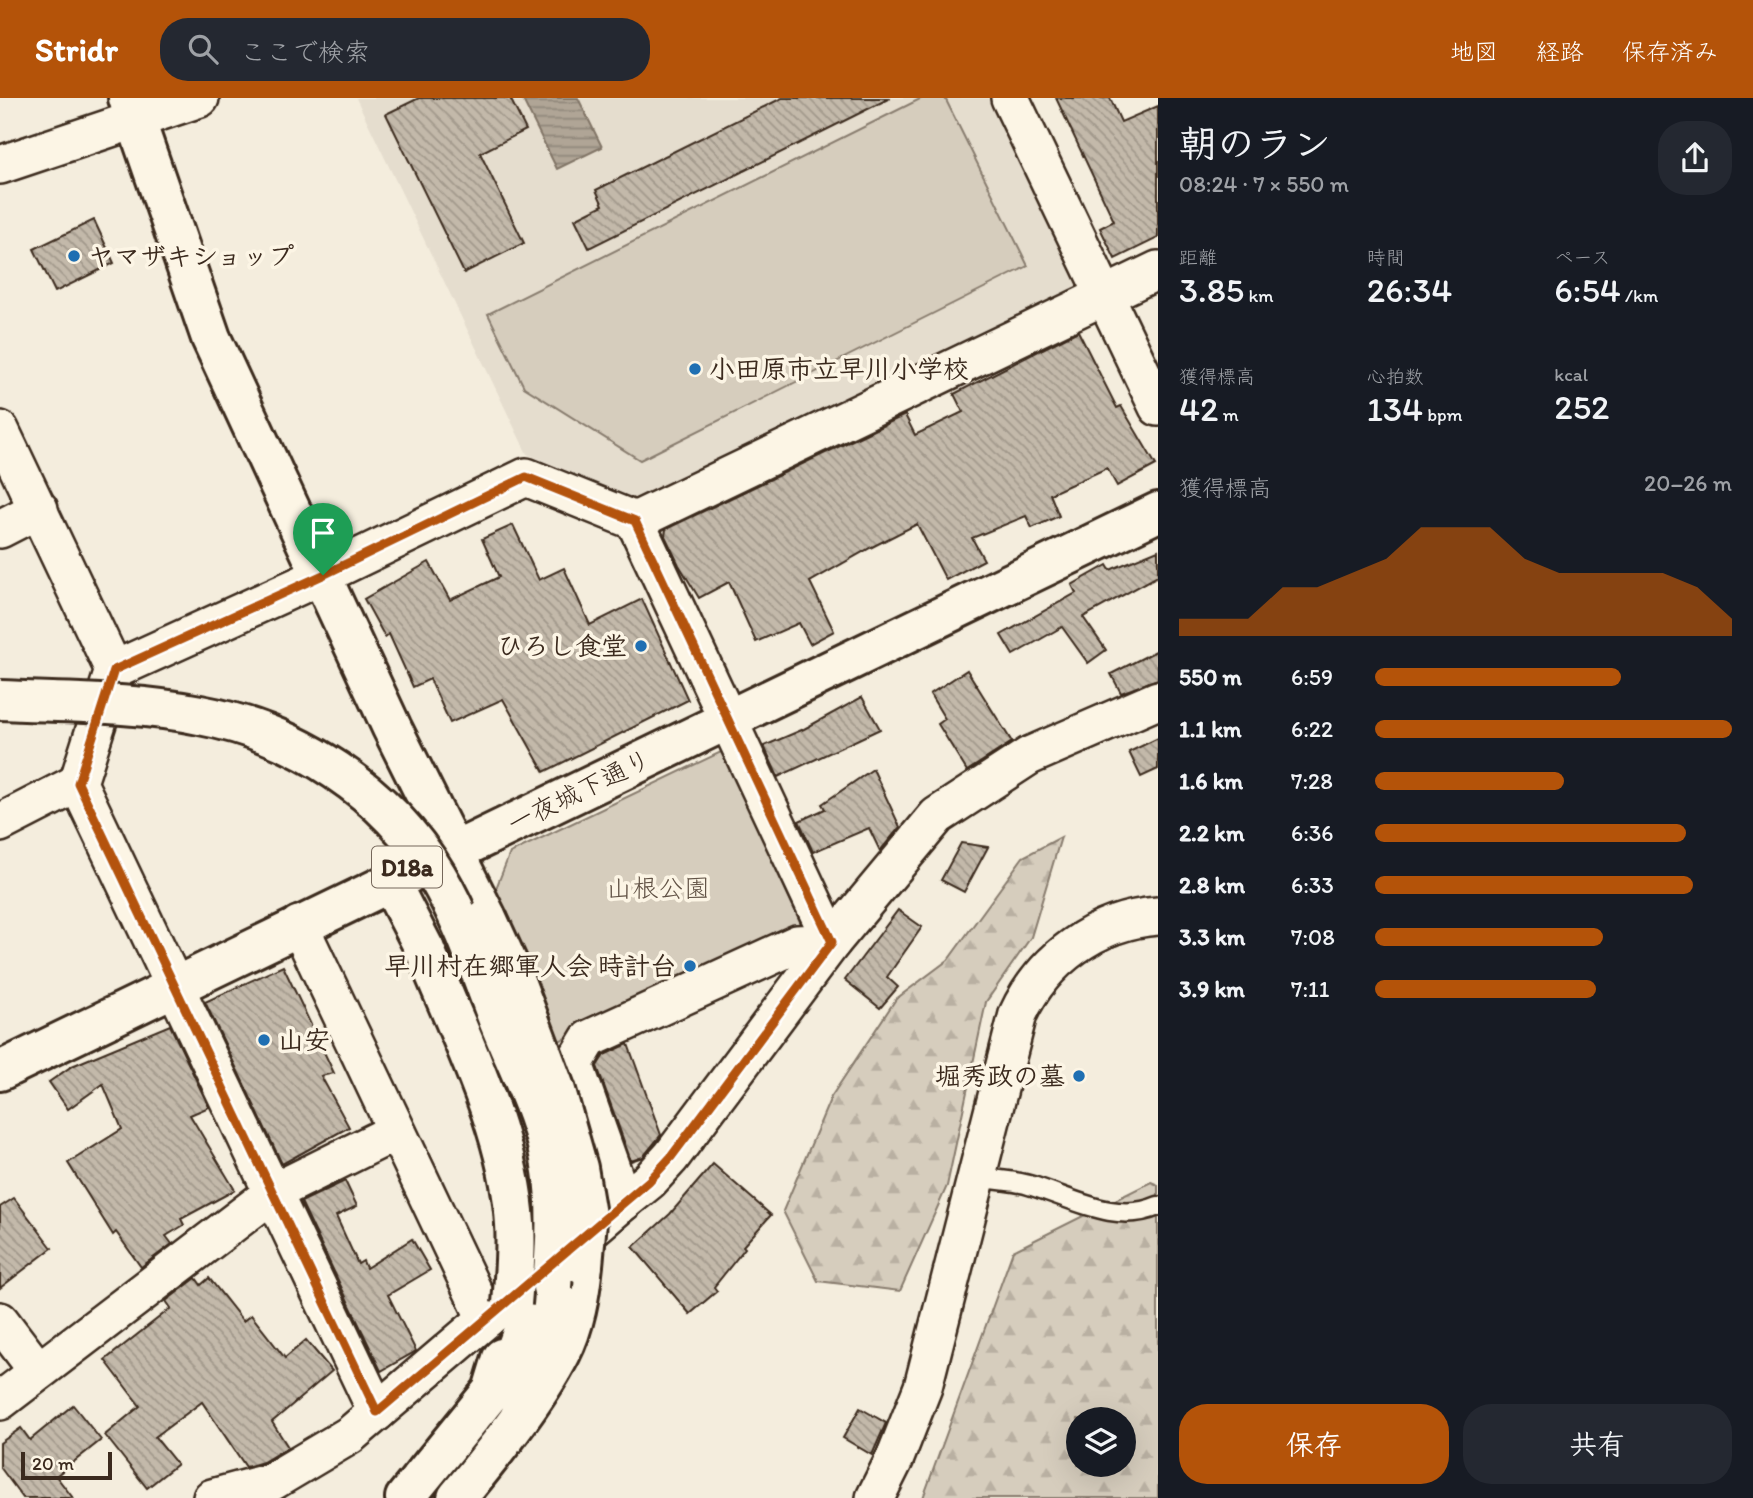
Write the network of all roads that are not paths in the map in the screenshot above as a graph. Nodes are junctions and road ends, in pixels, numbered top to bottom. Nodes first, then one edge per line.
1 (200, 98) edge
2 (1010, 98) edge
3 (131, 109) edge
4 (0, 165) edge
5 (1158, 270) edge
6 (1105, 296) junction
7 (1158, 407) edge
8 (0, 429) edge
9 (39, 509) junction
10 (1158, 512) edge
11 (635, 521) junction
12 (0, 529) edge
13 (323, 575) junction
14 (114, 670) junction
15 (0, 700) edge
16 (1158, 700) edge
17 (730, 719) junction
18 (0, 723) edge
19 (78, 783) junction
20 (0, 823) edge
21 (452, 852) junction
22 (390, 882) junction
23 (1158, 916) edge
24 (299, 925) junction
25 (832, 942) junction
26 (176, 986) junction
27 (0, 1071) edge
28 (395, 1132) junction
29 (975, 1177) junction
30 (274, 1192) junction
31 (623, 1202) junction
32 (1158, 1206) edge
33 (521, 1301) junction
34 (0, 1321) edge
35 (38, 1371) junction
36 (0, 1401) edge
37 (377, 1412) junction
38 (520, 1416) junction
39 (212, 1498) edge
40 (405, 1498) edge
41 (457, 1498) edge
42 (875, 1498) edge

1 - 3 street
2 - 6 street
3 - 4 street
3 - 13 main road
5 - 6 street
6 - 7 street
6 - 11 street
8 - 9 street
9 - 12 street
9 - 14 street
10 - 17 main road, 一夜城下通り
11 - 13 street
11 - 17 street
13 - 14 street
13 - 21 main road
14 - 19 street
15 - 33 main road, bridge
16 - 25 street
17 - 21 main road, 一夜城下通り
17 - 25 street
18 - 33 main road, D18a
19 - 20 street
19 - 26 street
21 - 22 main road, 一夜城下通り
21 - 38 main road, bridge
22 - 24 main road, 一夜城下通り
22 - 33 main road, bridge
23 - 29 street
24 - 26 main road, 一夜城下通り
24 - 28 street
25 - 31 street
25 - 31 street
26 - 27 main road, 一夜城下通り
26 - 30 street
28 - 30 street
28 - 33 street
29 - 32 lane
29 - 42 street
30 - 35 street
30 - 37 street
31 - 33 street
33 - 37 street
33 - 38 main road, D18a
33 - 40 main road, D18a
34 - 35 street
35 - 36 street
37 - 39 street
38 - 41 main road, D18a

